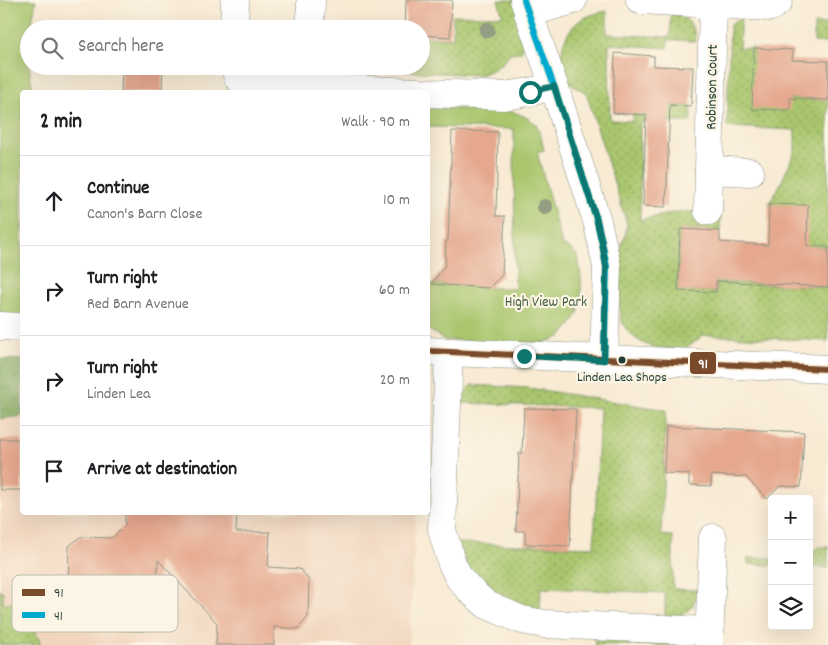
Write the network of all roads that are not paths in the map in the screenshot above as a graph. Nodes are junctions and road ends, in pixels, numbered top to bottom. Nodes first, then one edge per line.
1 (235, 0) edge
2 (311, 0) edge
3 (573, 0) edge
4 (640, 0) edge
5 (778, 0) edge
6 (713, 4) junction
7 (526, 6) edge
8 (234, 20) edge
9 (310, 20) edge
10 (237, 75) edge
11 (310, 77) edge
12 (554, 86) junction
13 (403, 90) edge
14 (430, 93) edge
15 (709, 170) junction
16 (750, 172) dead end
17 (708, 211) dead end
18 (0, 326) edge
19 (20, 327) edge
20 (438, 352) edge
21 (604, 360) junction
22 (828, 369) edge
23 (713, 538) dead end
24 (710, 638) edge

1 - 8 street
2 - 9 street
3 - 7 street
4 - 6 street
5 - 6 street
6 - 15 street, Robinson Court
7 - 12 street
10 - 11 street
11 - 13 street
12 - 14 street
12 - 21 street
15 - 16 street
15 - 17 street, Robinson Court
18 - 19 street
20 - 21 street
20 - 24 street
21 - 22 street
23 - 24 street

